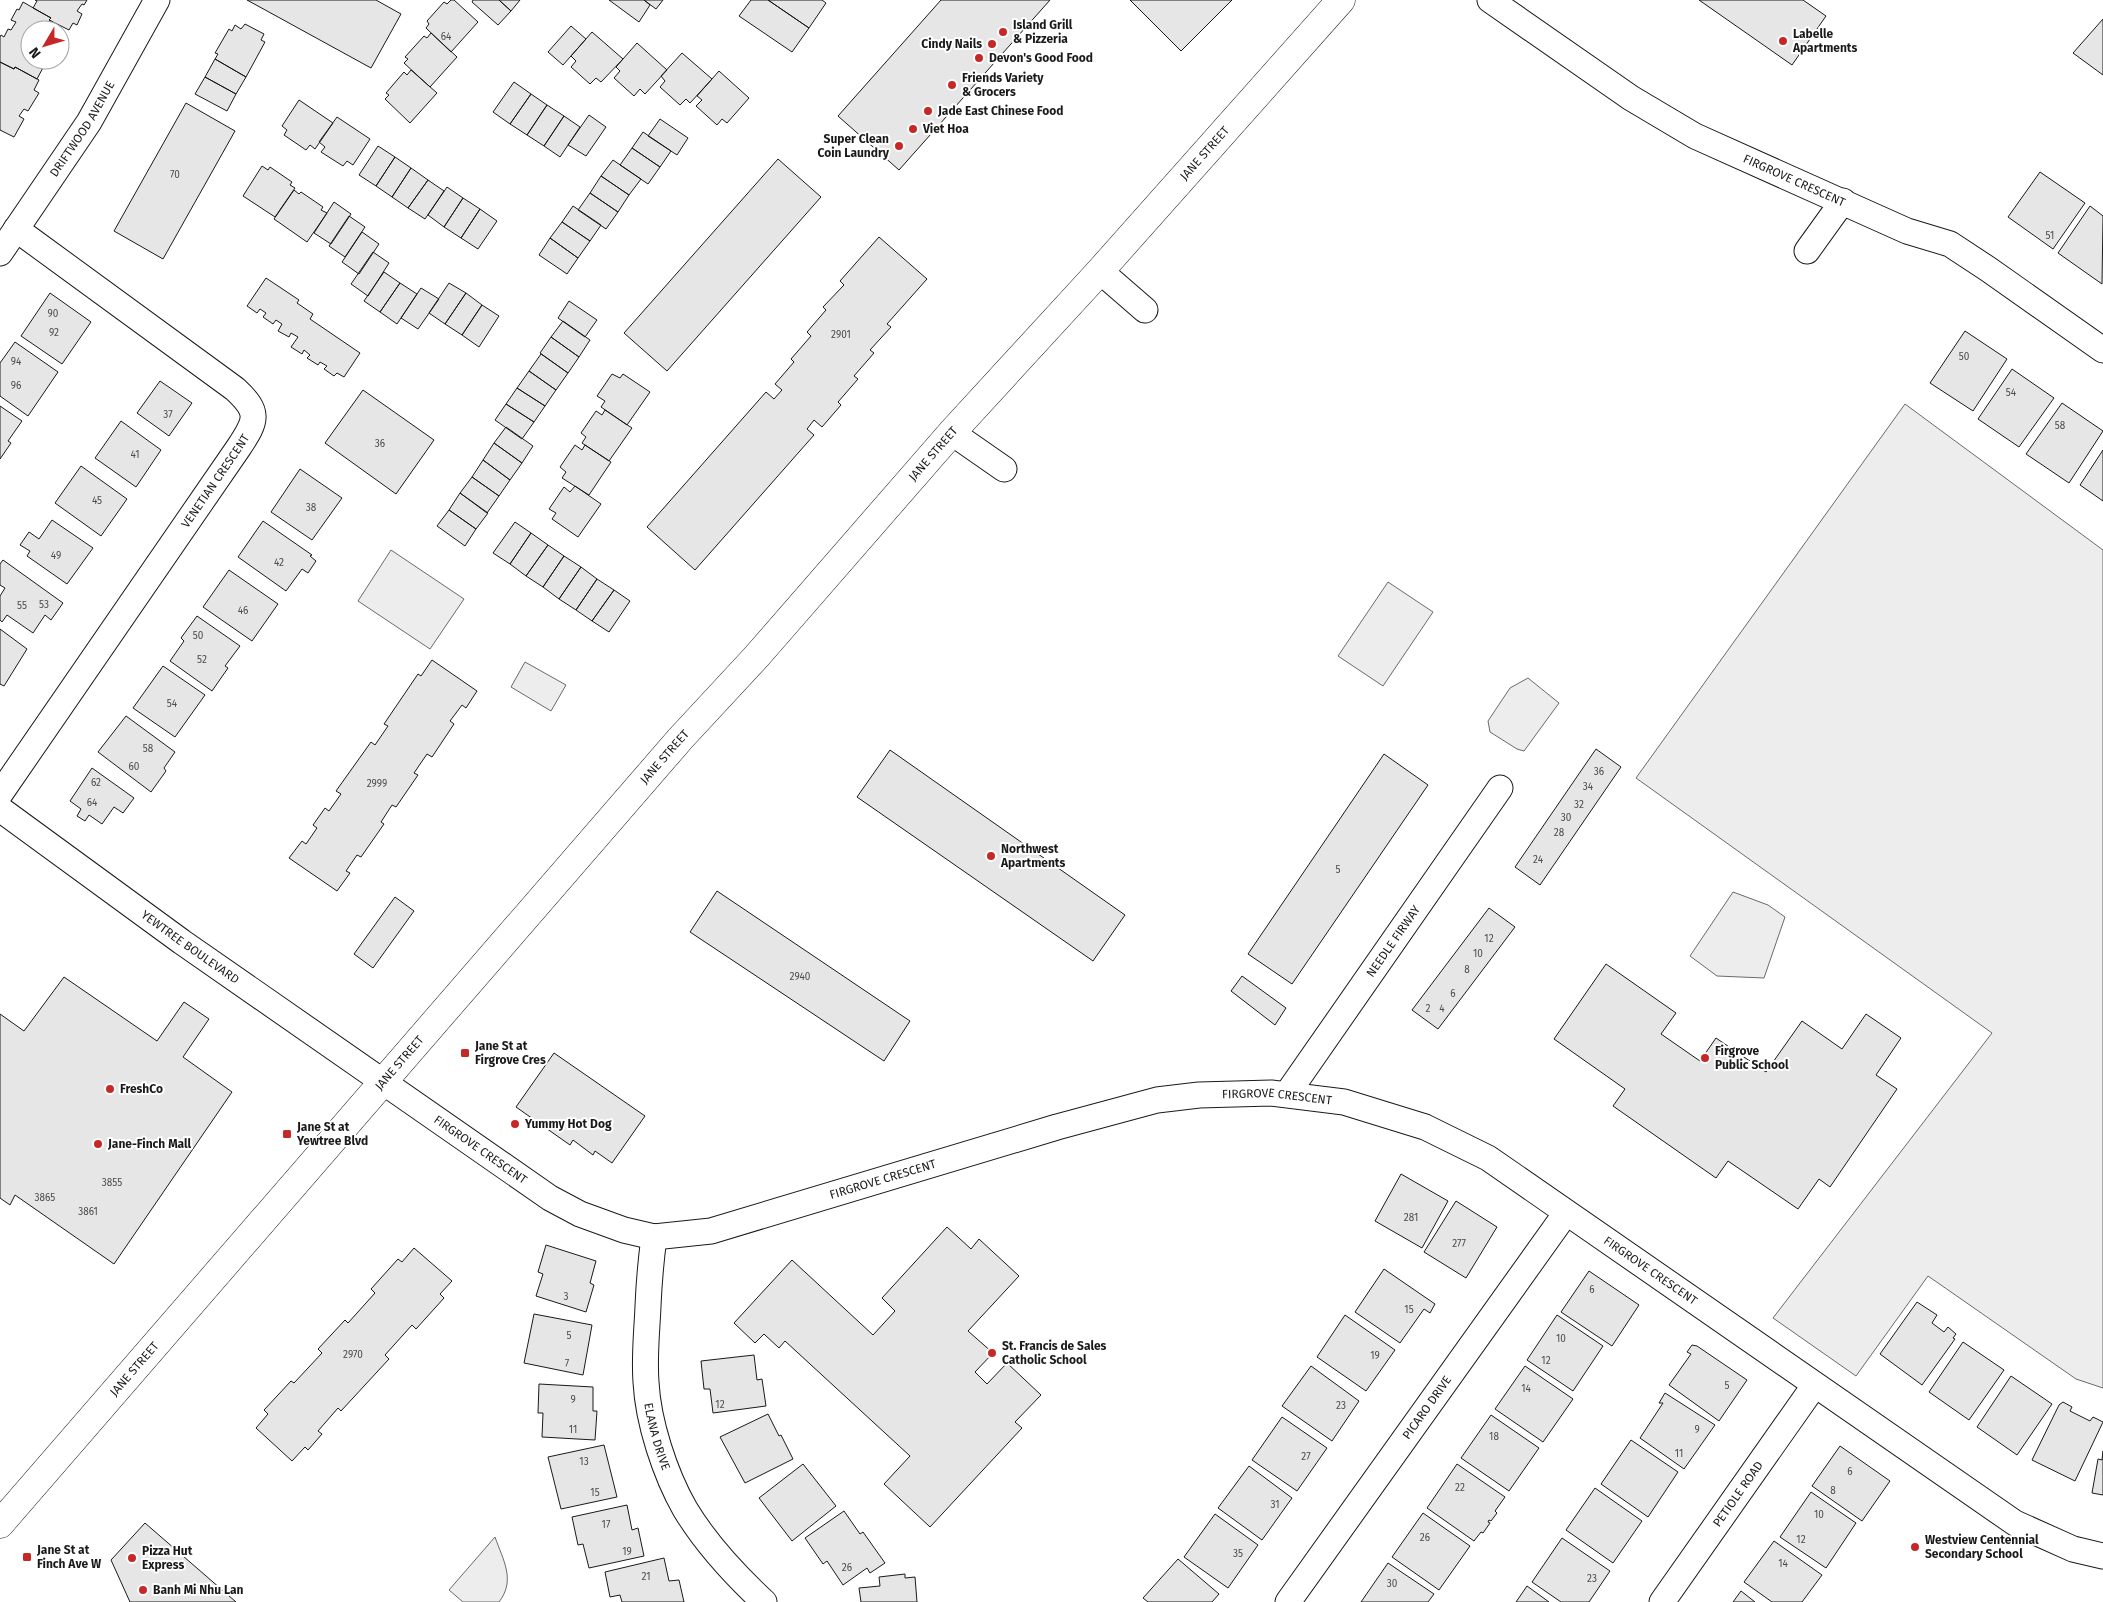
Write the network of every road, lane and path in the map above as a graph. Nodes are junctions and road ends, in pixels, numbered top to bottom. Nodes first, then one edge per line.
1 (157, 0) edge
2 (1341, 0) edge
3 (1490, 0) edge
4 (1843, 201) junction
5 (16, 229) junction
6 (1807, 251) dead end
7 (0, 254) edge
8 (1100, 271) junction
9 (1145, 310) dead end
10 (2103, 350) edge
11 (953, 431) junction
12 (1004, 469) dead end
13 (1500, 788) dead end
14 (0, 794) edge
15 (0, 809) edge
16 (384, 1081) junction
17 (1287, 1094) junction
18 (1566, 1213) junction
19 (654, 1237) junction
20 (1814, 1386) junction
21 (0, 1524) edge
22 (2103, 1556) edge
23 (764, 1602) edge
24 (1288, 1602) edge
25 (1662, 1602) edge

1 - 5 street, DRIFTWOOD AVENUE
2 - 8 main road, JANE STREET
3 - 4 street, FIRGROVE CRESCENT
4 - 6 street
4 - 10 street, FIRGROVE CRESCENT
5 - 7 street, DRIFTWOOD AVENUE
5 - 14 street, VENETIAN CRESCENT
8 - 9 street
8 - 11 main road, JANE STREET
11 - 12 street
11 - 16 main road, JANE STREET
13 - 17 street, NEEDLE FIRWAY
15 - 16 street, YEWTREE BOULEVARD
16 - 19 street, FIRGROVE CRESCENT
16 - 21 main road, JANE STREET
17 - 18 street, FIRGROVE CRESCENT
17 - 19 street, FIRGROVE CRESCENT
18 - 20 street, FIRGROVE CRESCENT
18 - 24 street, PICARO DRIVE
19 - 23 street, ELANA DRIVE
20 - 22 street, FIRGROVE CRESCENT
20 - 25 street, PETIOLE ROAD

